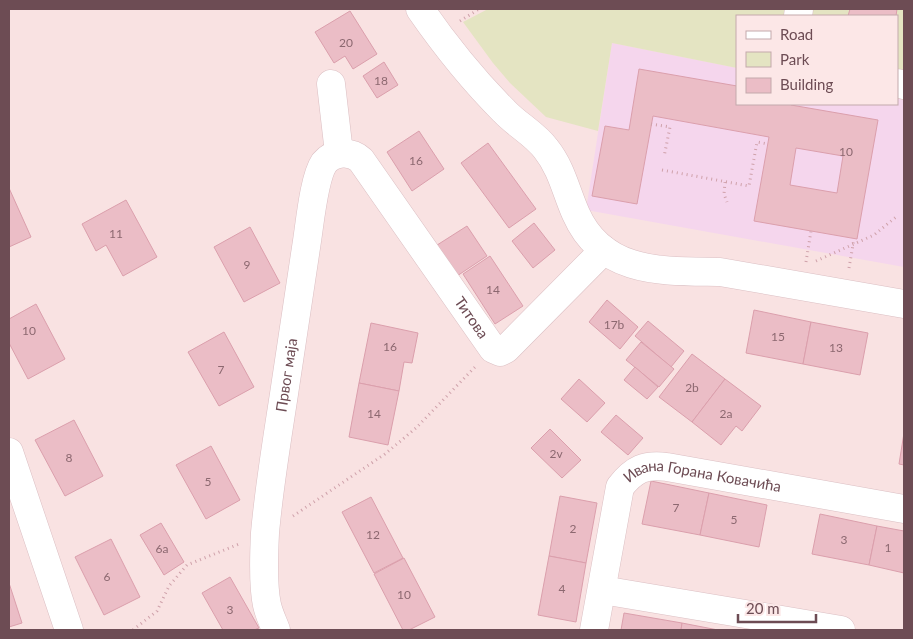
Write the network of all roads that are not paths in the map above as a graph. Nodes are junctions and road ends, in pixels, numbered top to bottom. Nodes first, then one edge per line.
1 (420, 9) edge
2 (331, 84) dead end
3 (350, 156) junction
4 (604, 250) junction
5 (904, 304) edge
6 (9, 452) edge
7 (904, 509) edge
8 (602, 590) junction
9 (69, 630) edge
10 (276, 630) edge
11 (594, 630) edge
12 (842, 630) edge

1 - 4 street
2 - 3 street
3 - 4 street, Титова
3 - 10 street, Првог маја
4 - 5 street
6 - 9 street
7 - 8 street, Ивана Горана Ковачића
8 - 11 street, Ивана Горана Ковачића
8 - 12 street

